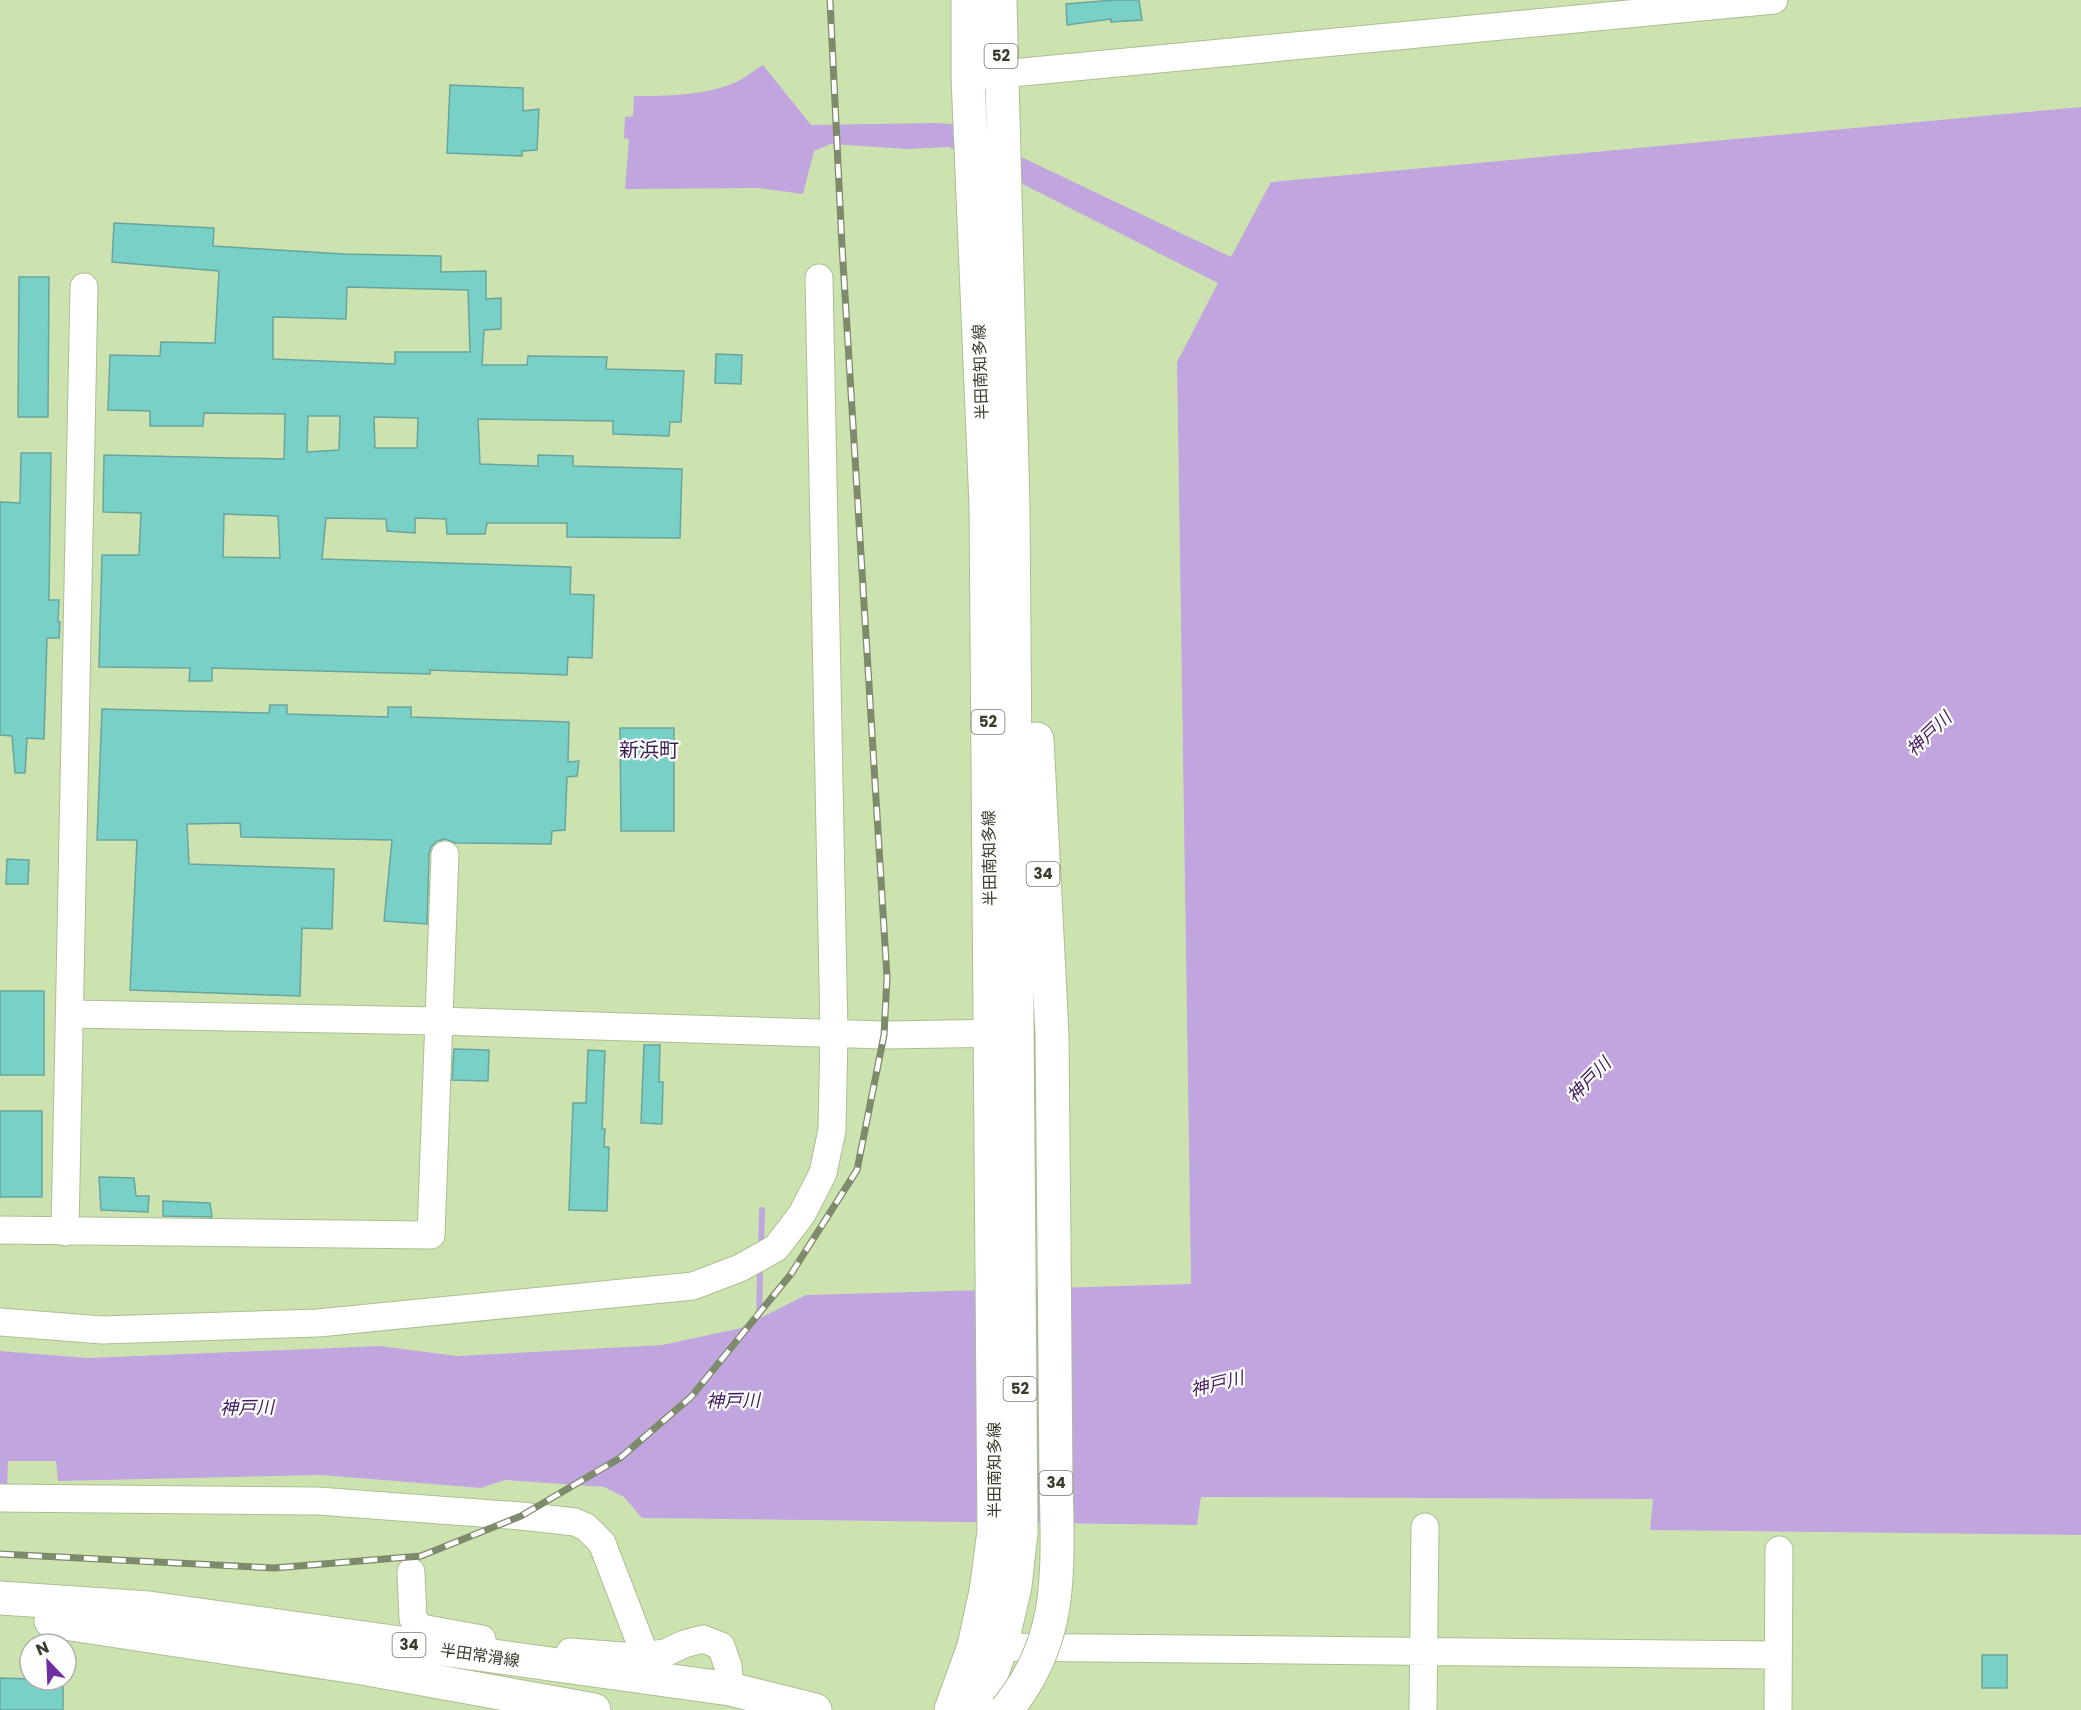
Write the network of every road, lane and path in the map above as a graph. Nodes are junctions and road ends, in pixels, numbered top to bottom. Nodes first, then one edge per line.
1 (968, 0) edge
2 (1000, 0) edge
3 (1774, 0) edge
4 (1002, 75) junction
5 (968, 77) junction
6 (989, 202) junction
7 (819, 279) dead end
8 (84, 287) dead end
9 (1013, 507) junction
10 (446, 855) dead end
11 (71, 1014) junction
12 (438, 1021) junction
13 (834, 1033) junction
14 (1005, 1033) junction
15 (0, 1230) edge
16 (65, 1232) junction
17 (0, 1322) edge
18 (0, 1498) edge
19 (1425, 1527) dead end
20 (1008, 1533) junction
21 (1779, 1550) dead end
22 (411, 1572) dead end
23 (0, 1598) edge
24 (0, 1615) edge
25 (33, 1618) junction
26 (1001, 1647) junction
27 (1423, 1651) junction
28 (645, 1655) junction
29 (1778, 1655) junction
30 (364, 1677) junction
31 (729, 1699) edge
32 (508, 1710) edge
33 (594, 1710) edge
34 (815, 1710) edge
35 (951, 1710) edge
36 (980, 1710) edge
37 (1006, 1710) edge
38 (1423, 1710) edge
39 (1778, 1710) edge

1 - 5 main road, 半田南知多線 / 52
2 - 4 main road, 半田南知多線 / 52
3 - 4 street
4 - 5 street
4 - 6 main road, 半田南知多線 / 52
5 - 6 main road, 半田南知多線 / 52
6 - 9 main road, 半田南知多線 / 52
6 - 14 main road, 半田南知多線 / 52
7 - 13 street
8 - 11 street
9 - 14 main road, 半田南知多線 / 52
9 - 37 main road, 34, bridge
10 - 12 street
11 - 12 street
11 - 16 street
12 - 13 street
12 - 16 street
13 - 14 street
13 - 17 street
14 - 20 main road, 半田南知多線 / 52
15 - 16 street
18 - 28 street
19 - 27 street
20 - 26 main road, 半田南知多線 / 52
20 - 35 main road, 半田南知多線 / 52
21 - 29 street
22 - 28 street
23 - 31 main road, 半田常滑線 / 34
24 - 25 main road, 半田常滑線 / 34
25 - 30 main road, 34
25 - 31 main road, 半田常滑線 / 34
26 - 27 street
26 - 36 main road, 半田南知多線 / 52
27 - 29 street
27 - 38 street
28 - 31 street
29 - 39 street
30 - 32 street
30 - 33 main road, 34
31 - 34 main road, 半田常滑線 / 34

